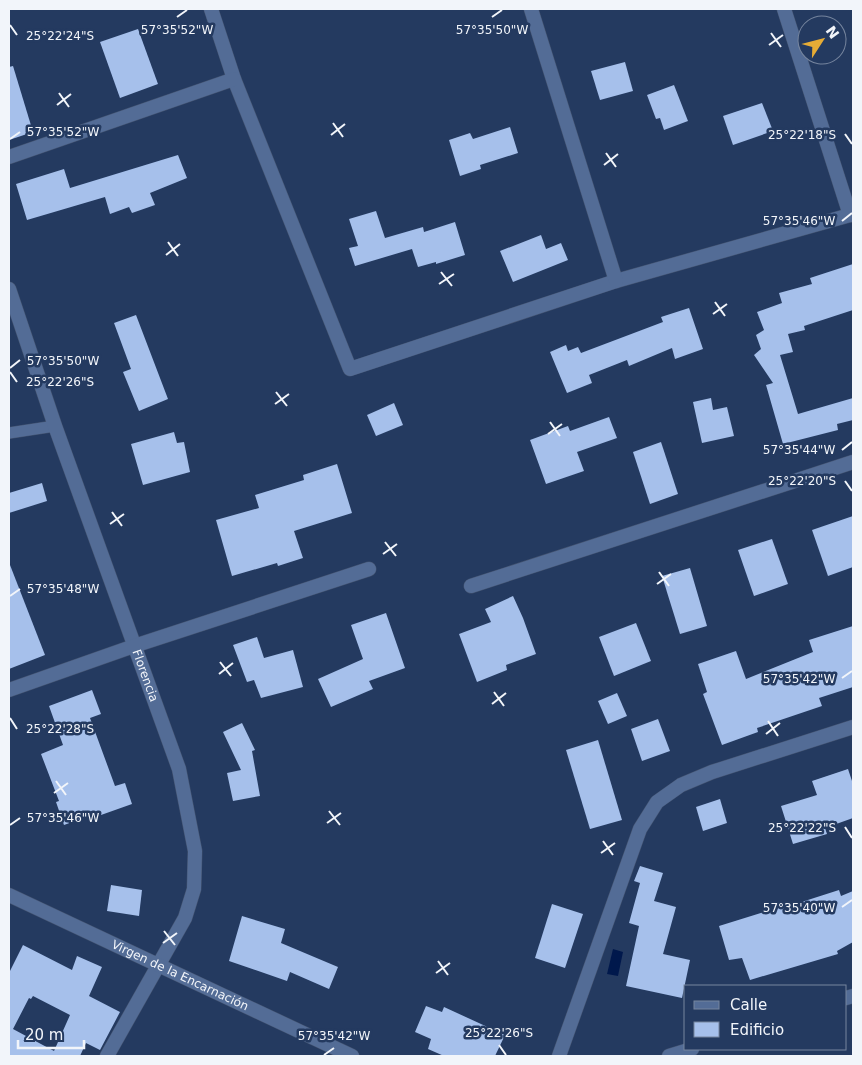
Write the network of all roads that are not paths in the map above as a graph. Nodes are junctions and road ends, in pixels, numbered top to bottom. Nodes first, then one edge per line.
1 (211, 9) edge
2 (531, 9) edge
3 (784, 9) edge
4 (234, 79) junction
5 (9, 157) edge
6 (852, 215) edge
7 (616, 281) junction
8 (9, 288) edge
9 (55, 426) junction
10 (9, 433) edge
11 (853, 462) edge
12 (369, 570) dead end
13 (471, 586) dead end
14 (134, 646) junction
15 (9, 690) edge
16 (853, 727) edge
17 (9, 895) edge
18 (159, 964) junction
19 (689, 1050) edge
20 (107, 1056) edge
21 (352, 1056) edge
22 (559, 1056) edge
23 (669, 1056) edge

1 - 4 street
2 - 7 street
3 - 6 street
4 - 5 street
4 - 7 street
6 - 7 street
8 - 9 street, Florencia
9 - 10 lane
9 - 14 street, Florencia
11 - 13 street
12 - 14 street
14 - 15 street
14 - 18 street, Florencia
16 - 22 street
17 - 18 street, Virgen de la Encarnación
18 - 20 street, Florencia
18 - 21 street, Virgen de la Encarnación
19 - 23 street

